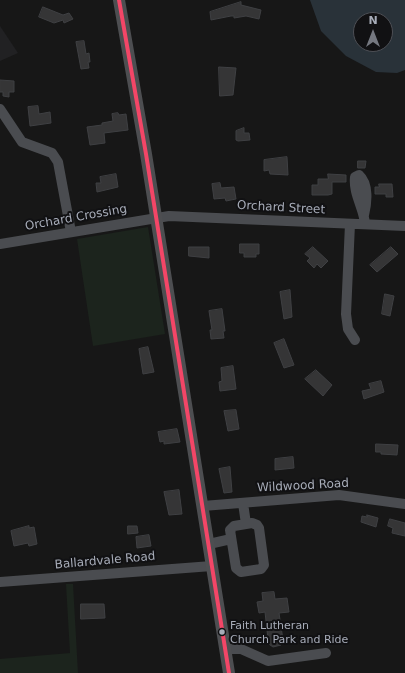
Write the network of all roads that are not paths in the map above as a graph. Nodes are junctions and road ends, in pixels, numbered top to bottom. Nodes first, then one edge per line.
1 (119, 0) edge
2 (0, 108) edge
3 (156, 217) junction
4 (350, 224) junction
5 (405, 226) edge
6 (72, 232) junction
7 (0, 244) edge
8 (355, 340) dead end
9 (243, 503) junction
10 (405, 504) edge
11 (203, 506) junction
12 (246, 524) junction
13 (231, 539) junction
14 (209, 544) junction
15 (212, 566) junction
16 (0, 582) edge
17 (225, 649) junction
18 (326, 653) dead end
19 (229, 673) edge

1 - 3 main road
2 - 6 street
3 - 4 street, Orchard Street
3 - 6 street, Orchard Crossing
3 - 11 main road
4 - 5 street, Orchard Street
4 - 8 street
6 - 7 street, Orchard Crossing
9 - 10 street, Wildwood Road
9 - 11 street, Wildwood Road
9 - 12 street
11 - 14 main road
12 - 13 street
12 - 13 street
13 - 14 street
14 - 15 main road
15 - 16 street, Ballardvale Road
15 - 17 main road
17 - 18 street
17 - 19 main road

